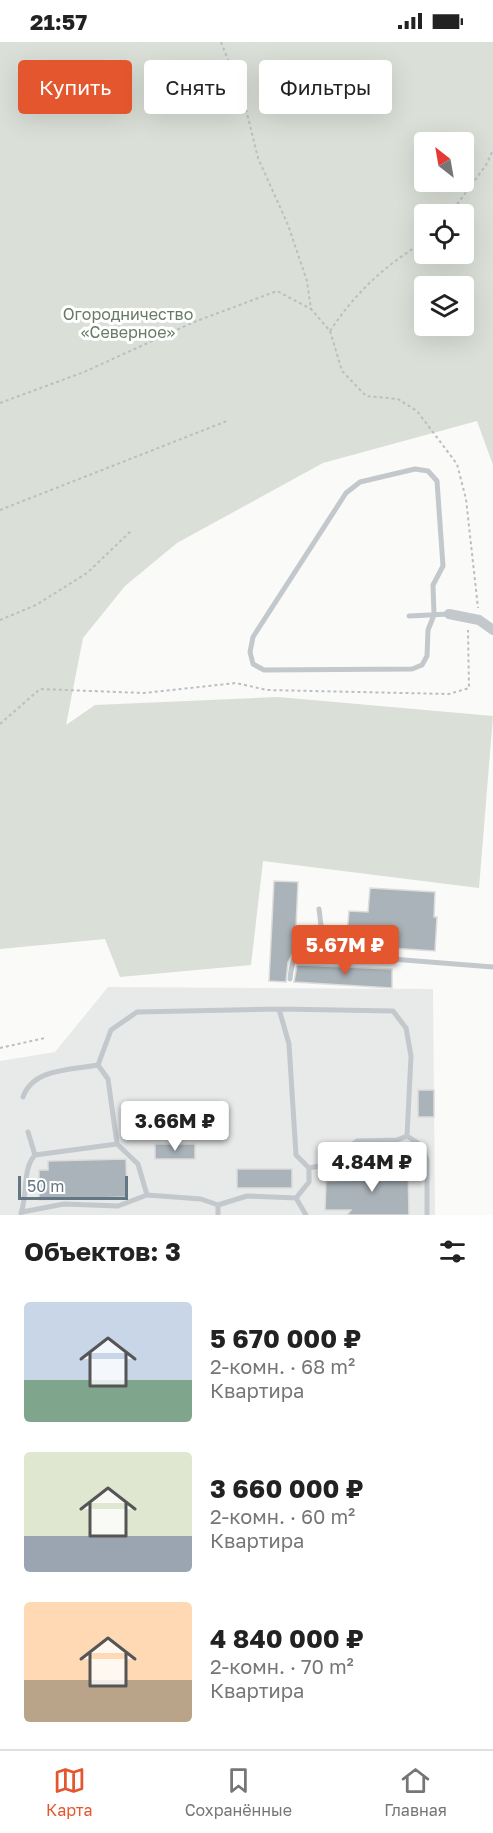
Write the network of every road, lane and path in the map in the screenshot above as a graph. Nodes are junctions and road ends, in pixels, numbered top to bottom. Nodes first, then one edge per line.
1 (220, 42) edge
2 (493, 150) edge
3 (457, 204) edge
4 (414, 248) edge
5 (311, 309) junction
6 (330, 331) junction
7 (0, 403) edge
8 (227, 421) dead end
9 (0, 510) edge
10 (130, 531) dead end
11 (449, 614) joint
12 (434, 615) junction
13 (409, 616) dead end
14 (467, 618) junction
15 (0, 620) edge
16 (479, 620) junction
17 (493, 630) edge
18 (0, 724) edge
19 (319, 909) dead end
20 (323, 942) junction
21 (493, 967) edge
22 (290, 979) dead end
23 (279, 1009) junction
24 (45, 1038) dead end
25 (0, 1048) edge
26 (98, 1065) junction
27 (23, 1097) dead end
28 (28, 1131) dead end
29 (407, 1136) junction
30 (117, 1144) junction
31 (35, 1155) junction
32 (309, 1168) junction
33 (147, 1196) junction
34 (296, 1198) junction
35 (218, 1205) junction
36 (118, 1206) junction
37 (21, 1214) edge
38 (119, 1215) edge
39 (218, 1215) edge
40 (306, 1215) edge
41 (427, 1215) edge

1 - 5 path
2 - 3 path
4 - 6 path
5 - 6 path
5 - 7 path
6 - 16 path
8 - 9 path
10 - 15 path
11 - 12 lane
11 - 14 street
12 - 12 lane
12 - 13 lane
14 - 16 street
14 - 18 path
16 - 17 street
19 - 20 lane
20 - 21 lane
20 - 22 lane
23 - 26 lane
23 - 29 lane
23 - 32 lane
24 - 25 path
26 - 27 lane
26 - 30 lane
28 - 31 lane
29 - 32 lane
29 - 41 lane
30 - 31 lane
30 - 33 lane
31 - 37 lane
32 - 34 lane
33 - 35 lane
33 - 36 lane
34 - 35 lane
34 - 40 lane
35 - 39 lane
36 - 37 lane
36 - 38 lane

